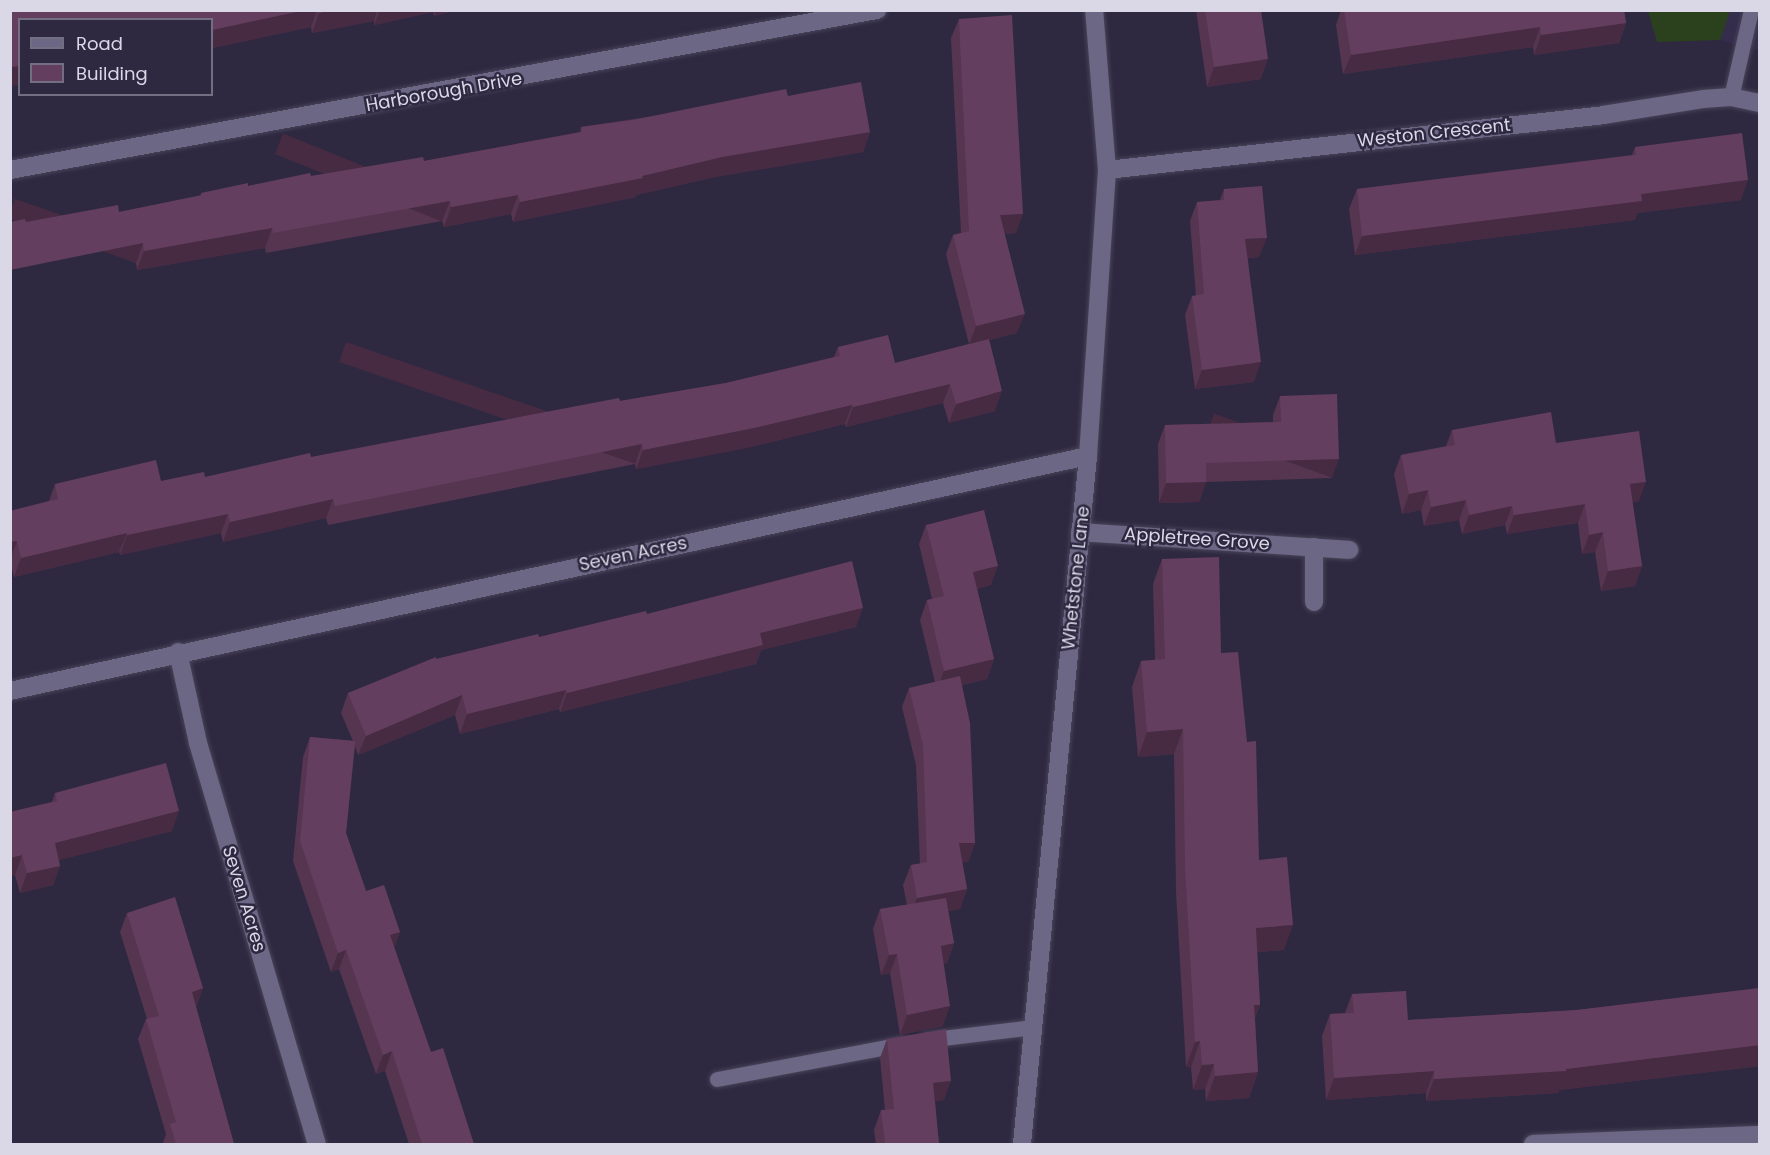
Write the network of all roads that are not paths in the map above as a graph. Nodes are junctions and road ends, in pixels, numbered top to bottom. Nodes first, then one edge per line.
1 (877, 10) edge
2 (1094, 10) edge
3 (1751, 10) edge
4 (1731, 98) junction
5 (1760, 103) edge
6 (10, 170) edge
7 (1107, 170) junction
8 (1088, 456) junction
9 (1080, 532) junction
10 (1314, 547) junction
11 (1349, 550) dead end
12 (1314, 602) dead end
13 (178, 652) junction
14 (10, 691) edge
15 (1033, 1027) junction
16 (717, 1079) dead end
17 (1753, 1138) edge
18 (317, 1144) edge
19 (1022, 1144) edge
20 (1533, 1144) edge

1 - 6 street, Harborough Drive
2 - 7 street, Whetstone Lane
3 - 4 lane
4 - 5 street, Weston Crescent
4 - 7 street, Weston Crescent
7 - 8 street, Whetstone Lane
8 - 9 street, Whetstone Lane
8 - 13 street, Seven Acres
9 - 10 street, Appletree Grove
9 - 15 street, Whetstone Lane
10 - 11 street, Appletree Grove
10 - 12 street
13 - 14 street, Seven Acres
13 - 18 street, Seven Acres
15 - 16 lane
15 - 19 street, Whetstone Lane
17 - 20 street

